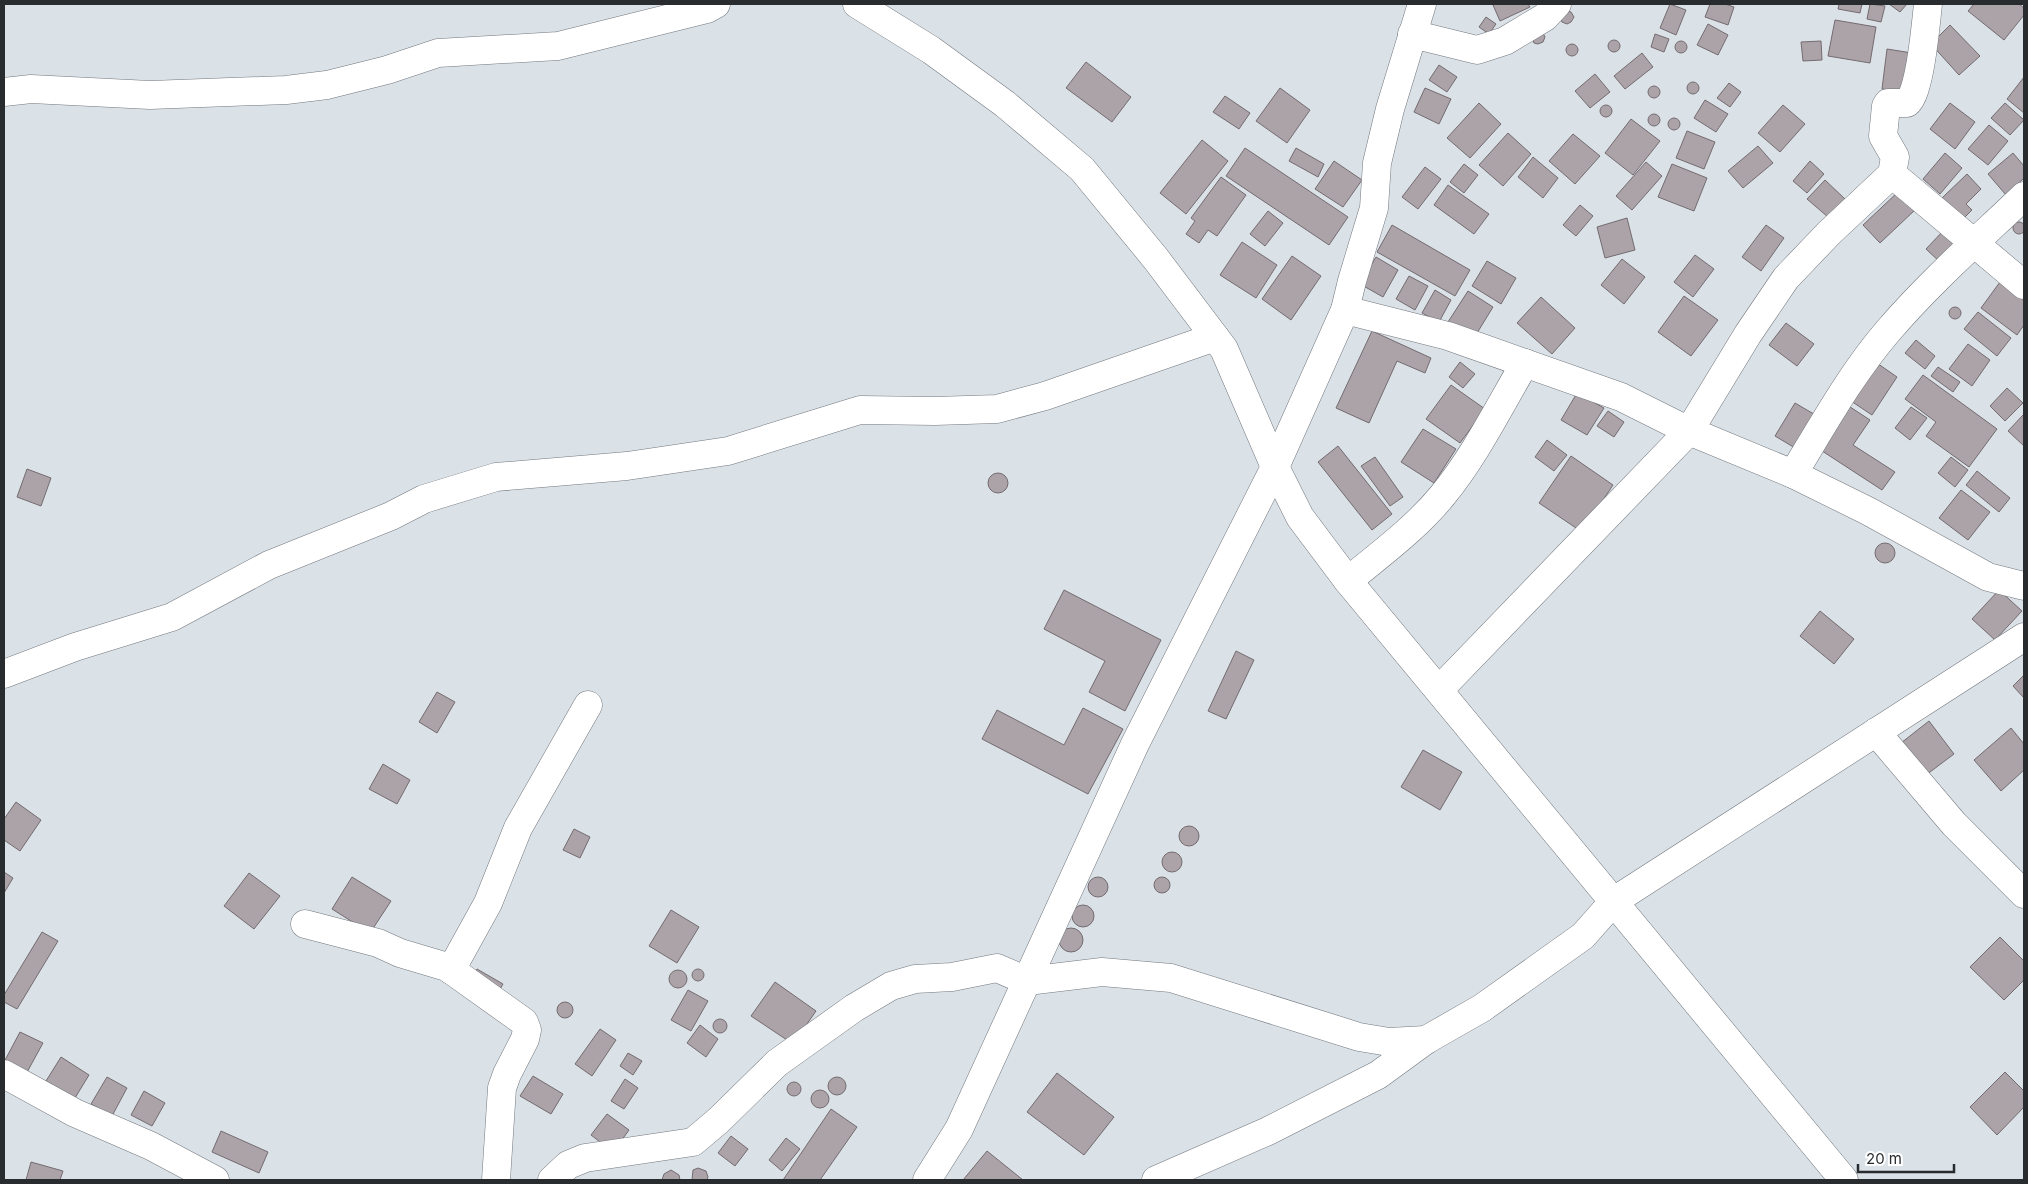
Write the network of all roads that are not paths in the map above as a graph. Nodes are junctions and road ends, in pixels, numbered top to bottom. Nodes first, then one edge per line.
1 (716, 4) edge
2 (857, 4) edge
3 (1557, 4) edge
4 (1928, 4) edge
5 (1418, 5) edge
6 (1412, 34) junction
7 (4, 92) edge
8 (1892, 174) junction
9 (2024, 196) edge
10 (1974, 244) junction
11 (2024, 285) edge
12 (1345, 310) junction
13 (1216, 337) junction
14 (1525, 363) junction
15 (1689, 430) junction
16 (1275, 466) junction
17 (1793, 474) junction
18 (1348, 582) junction
19 (2024, 586) edge
20 (2024, 637) edge
21 (4, 674) edge
22 (1439, 690) junction
23 (588, 705) dead end
24 (1876, 732) junction
25 (2024, 894) edge
26 (1614, 901) junction
27 (305, 924) dead end
28 (451, 970) junction
29 (1027, 981) junction
30 (1426, 1040) junction
31 (4, 1074) edge
32 (215, 1180) edge
33 (496, 1180) edge
34 (552, 1180) edge
35 (927, 1180) edge
36 (1156, 1180) edge
37 (1844, 1180) edge

1 - 7 street
2 - 13 street
3 - 6 street
4 - 8 street
5 - 6 street
6 - 12 street
8 - 10 street
8 - 15 street
9 - 10 street
10 - 11 street
10 - 17 street
12 - 14 street
12 - 16 street
13 - 16 street
13 - 21 street
14 - 15 street
14 - 18 street
15 - 17 street
15 - 22 street
16 - 18 street
16 - 29 street
17 - 19 street
18 - 22 street
20 - 24 street
22 - 26 street
23 - 28 street
24 - 25 street
24 - 26 street
26 - 30 street
26 - 37 street
27 - 28 street
28 - 33 street
29 - 30 street
29 - 34 street
29 - 35 street
30 - 36 street
31 - 32 street

